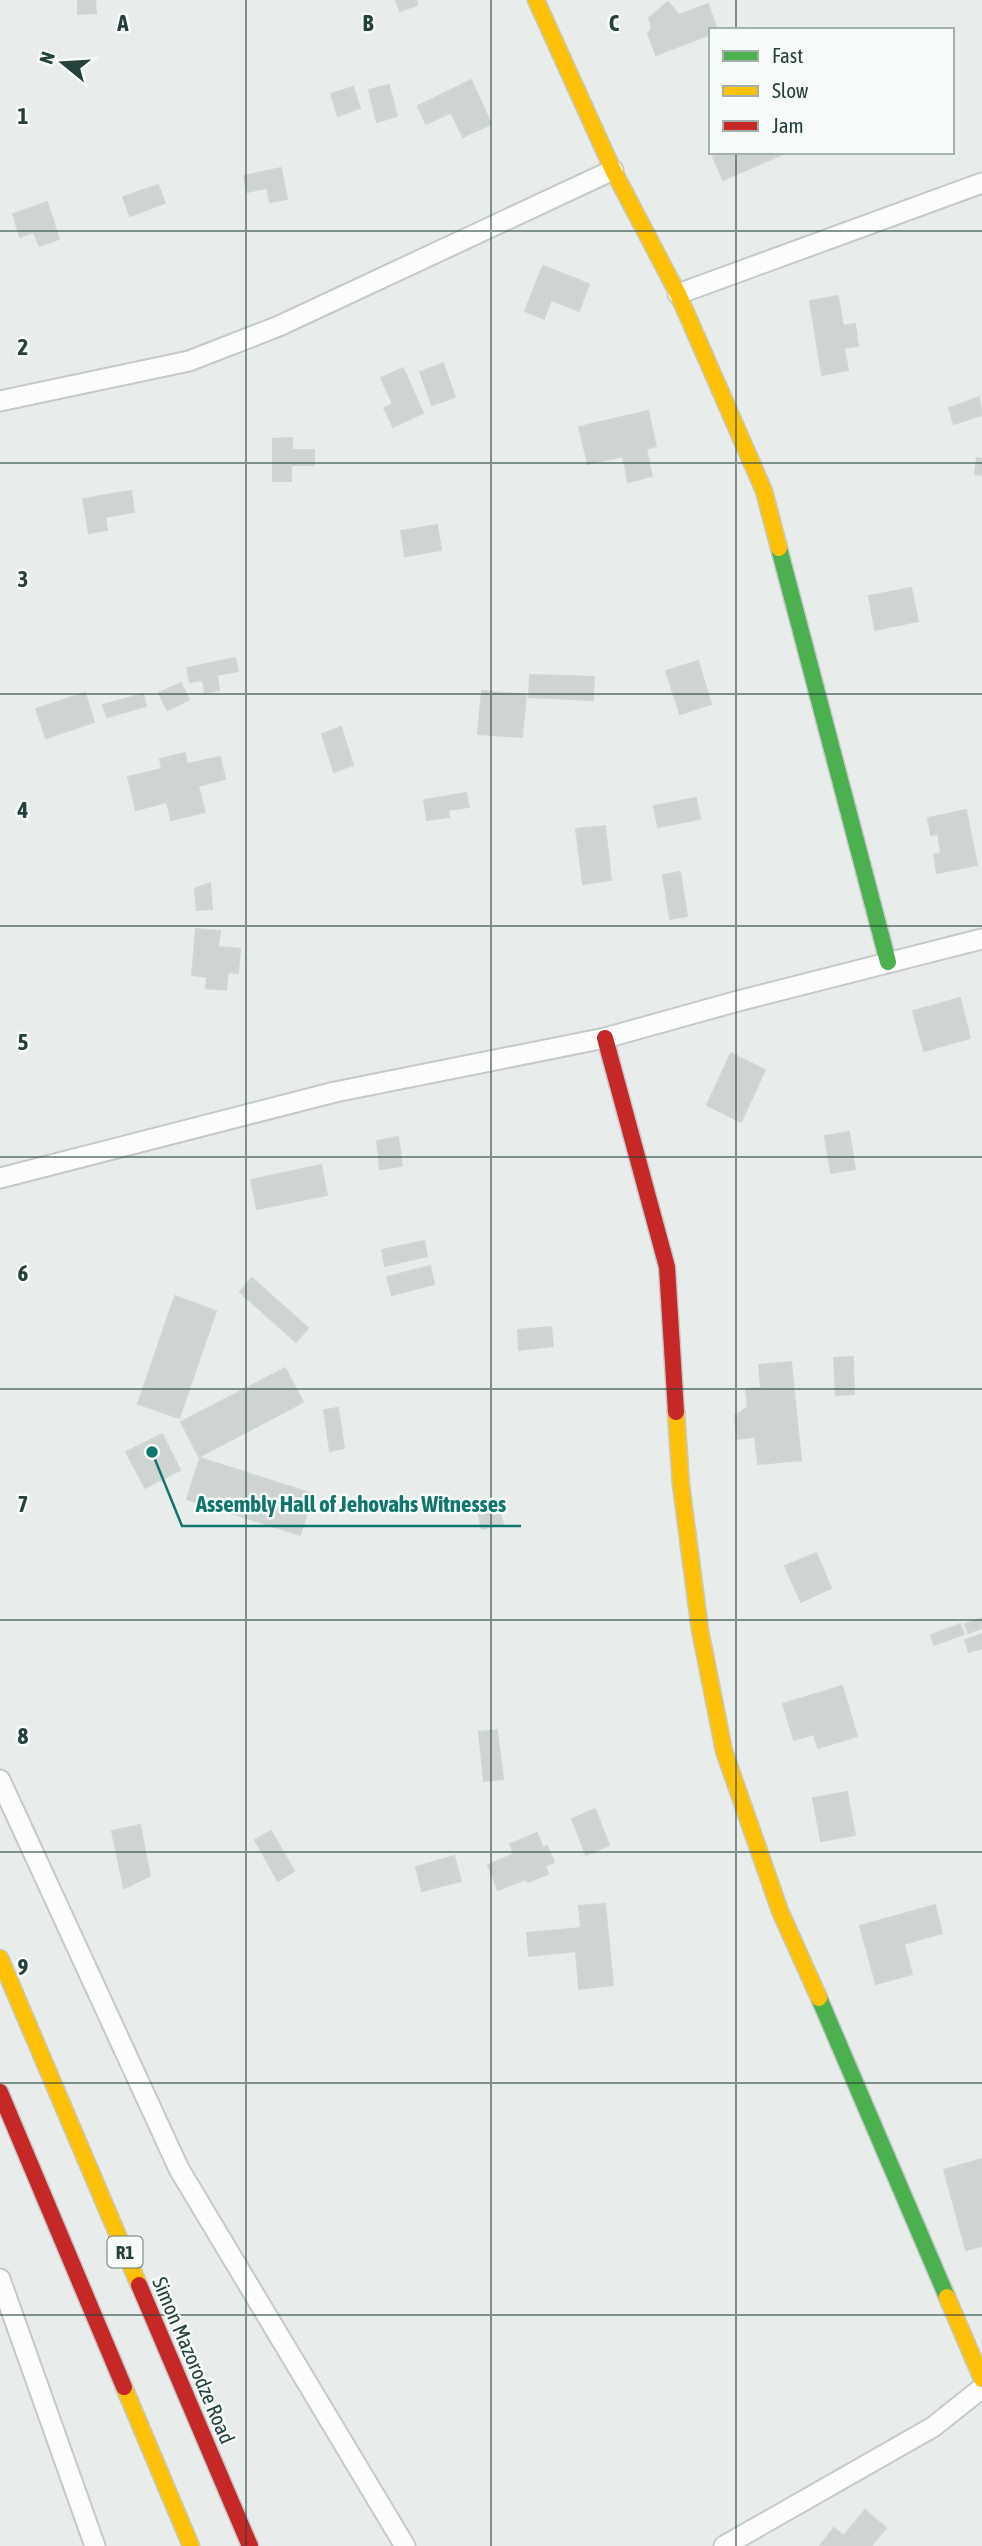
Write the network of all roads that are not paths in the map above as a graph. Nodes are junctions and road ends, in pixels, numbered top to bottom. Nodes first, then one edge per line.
1 (536, 0) edge
2 (613, 170) junction
3 (982, 183) edge
4 (678, 295) junction
5 (0, 401) edge
6 (982, 939) edge
7 (888, 962) junction
8 (605, 1038) junction
9 (0, 1178) edge
10 (0, 1780) edge
11 (0, 1958) edge
12 (0, 2092) edge
13 (0, 2279) edge
14 (982, 2379) edge
15 (982, 2388) edge
16 (95, 2546) edge
17 (191, 2546) edge
18 (250, 2546) edge
19 (405, 2546) edge
20 (724, 2546) edge

1 - 2 main road
2 - 4 main road
2 - 5 street
3 - 4 street
4 - 7 main road
6 - 7 street
7 - 8 street
8 - 9 street
8 - 14 main road
10 - 19 street
11 - 18 main road, Simon Mazorodze Road / R1
12 - 17 main road, R1
13 - 16 street
15 - 20 street

